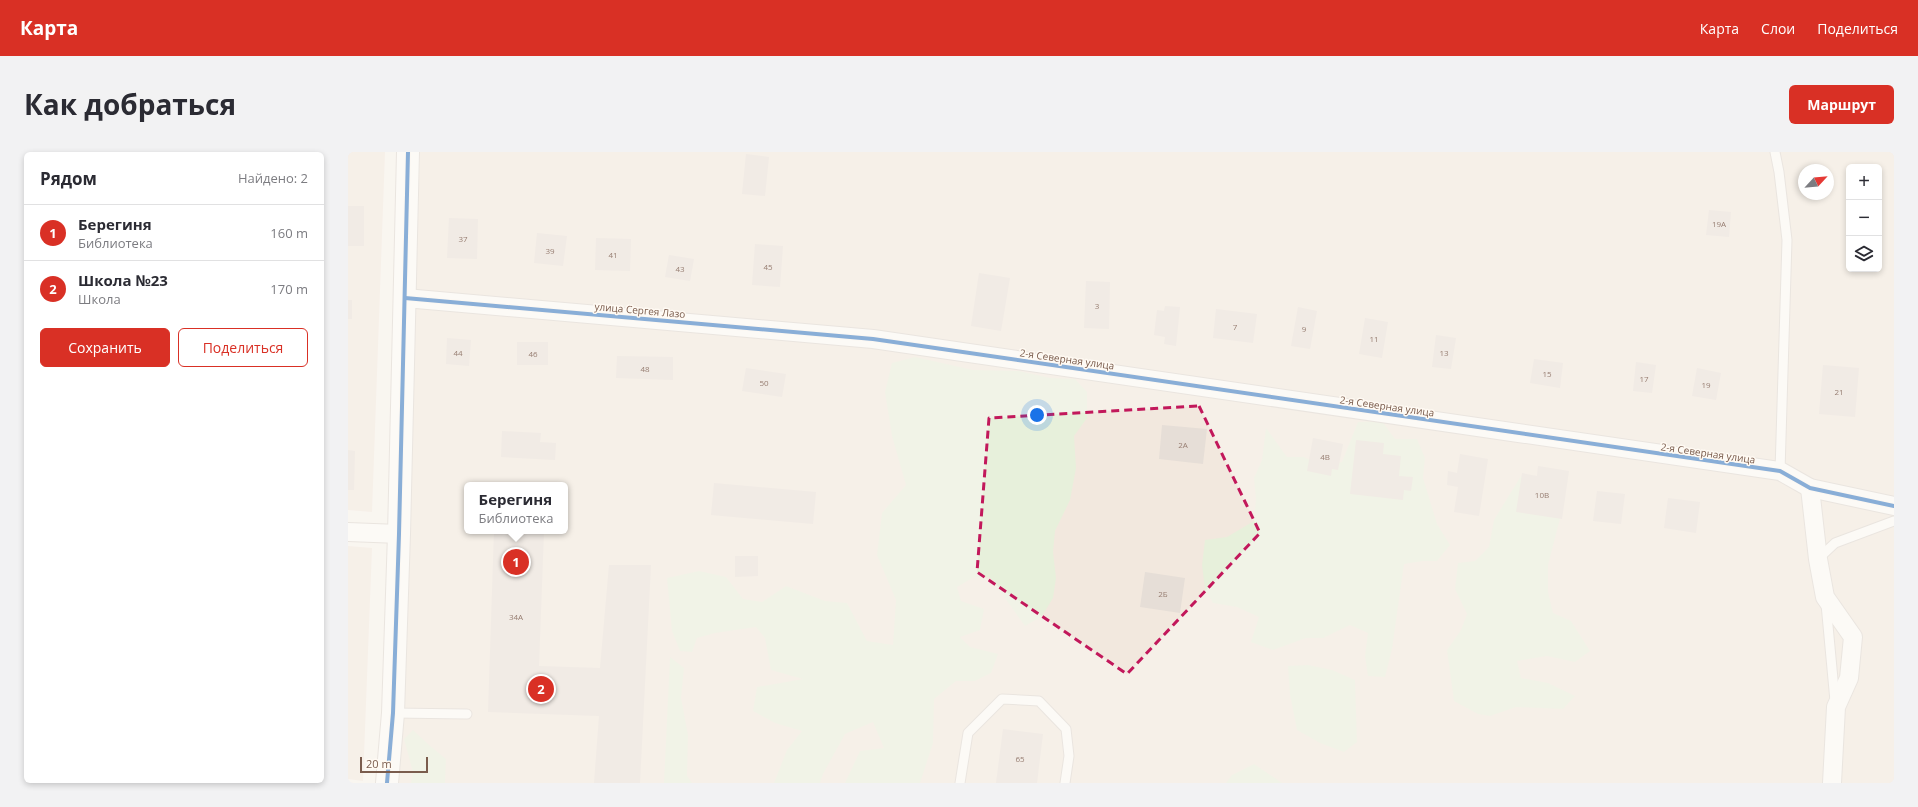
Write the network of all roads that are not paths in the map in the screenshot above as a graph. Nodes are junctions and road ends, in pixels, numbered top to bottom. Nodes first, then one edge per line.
1 (408, 152) edge
2 (1775, 152) edge
3 (405, 298) junction
4 (873, 339) joint
5 (1780, 471) junction
6 (1810, 488) junction
7 (1894, 506) edge
8 (1894, 521) edge
9 (348, 532) edge
10 (399, 534) junction
11 (1818, 560) junction
12 (1825, 597) junction
13 (1836, 707) junction
14 (392, 713) junction
15 (468, 714) dead end
16 (387, 783) edge
17 (960, 783) edge
18 (1065, 783) edge
19 (1832, 783) edge

1 - 3 street
2 - 5 lane
3 - 4 street, улица Сергея Лазо
3 - 10 street
4 - 5 street, 2-я Северная улица
5 - 6 street, 2-я Северная улица
6 - 7 street, 2-я Северная улица
6 - 11 street
8 - 11 lane
9 - 10 street
10 - 14 street
11 - 12 street
12 - 13 lane
12 - 13 street
13 - 19 street
14 - 15 lane
14 - 16 street
17 - 18 lane

